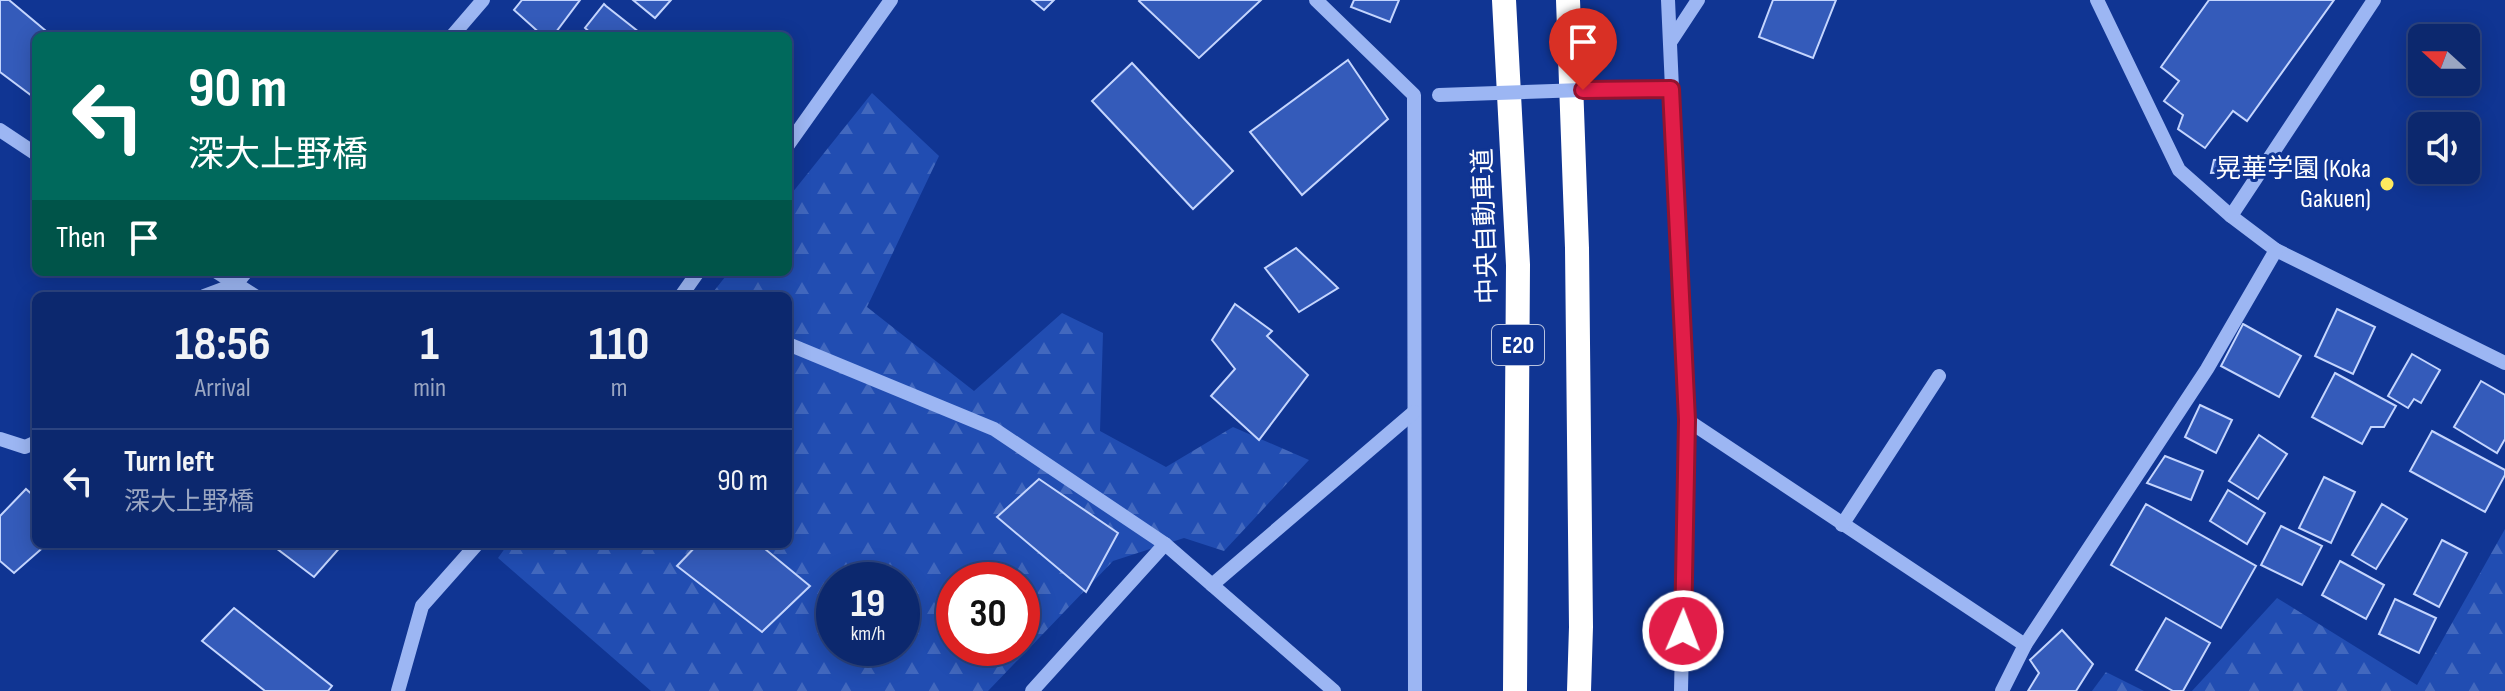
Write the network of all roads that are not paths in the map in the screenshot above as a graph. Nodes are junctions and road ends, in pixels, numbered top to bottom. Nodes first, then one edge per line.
1 (483, 0) edge
2 (891, 0) edge
3 (1316, 0) edge
4 (1504, 0) edge
5 (1568, 0) edge
6 (1668, 0) edge
7 (1698, 0) edge
8 (2097, 0) edge
9 (2374, 0) edge
10 (455, 32) edge
11 (1670, 42) junction
12 (1671, 89) junction
13 (1414, 95) junction
14 (0, 130) edge
15 (792, 139) edge
16 (32, 151) edge
17 (2231, 216) junction
18 (2276, 250) junction
19 (223, 276) edge
20 (243, 276) edge
21 (236, 284) junction
22 (215, 292) edge
23 (249, 292) edge
24 (792, 346) edge
25 (2505, 363) edge
26 (1939, 376) dead end
27 (1414, 412) junction
28 (1687, 420) junction
29 (0, 439) edge
30 (32, 444) edge
31 (1842, 525) junction
32 (1165, 544) junction
33 (473, 548) edge
34 (1212, 585) junction
35 (2025, 645) junction
36 (398, 691) edge
37 (1032, 691) edge
38 (1334, 691) edge
39 (1415, 691) edge
40 (1515, 691) edge
41 (1579, 691) edge
42 (1681, 691) edge
43 (2002, 691) edge

1 - 10 street
2 - 15 street
3 - 13 street
4 - 40 highway, 中央自動車道 / E20
5 - 41 highway, E20
6 - 11 street
7 - 11 street
8 - 17 street
9 - 17 street
11 - 12 street
12 - 13 street, bridge
12 - 28 street
13 - 27 street
14 - 16 street
17 - 18 street
18 - 25 street
18 - 35 street
19 - 21 street
20 - 21 street
21 - 22 street
21 - 23 street
24 - 32 street
26 - 31 street
27 - 34 street
27 - 39 street
28 - 31 street
28 - 42 street
29 - 30 street
31 - 35 street
32 - 34 street
32 - 37 street
33 - 36 street
34 - 38 street
35 - 43 street

